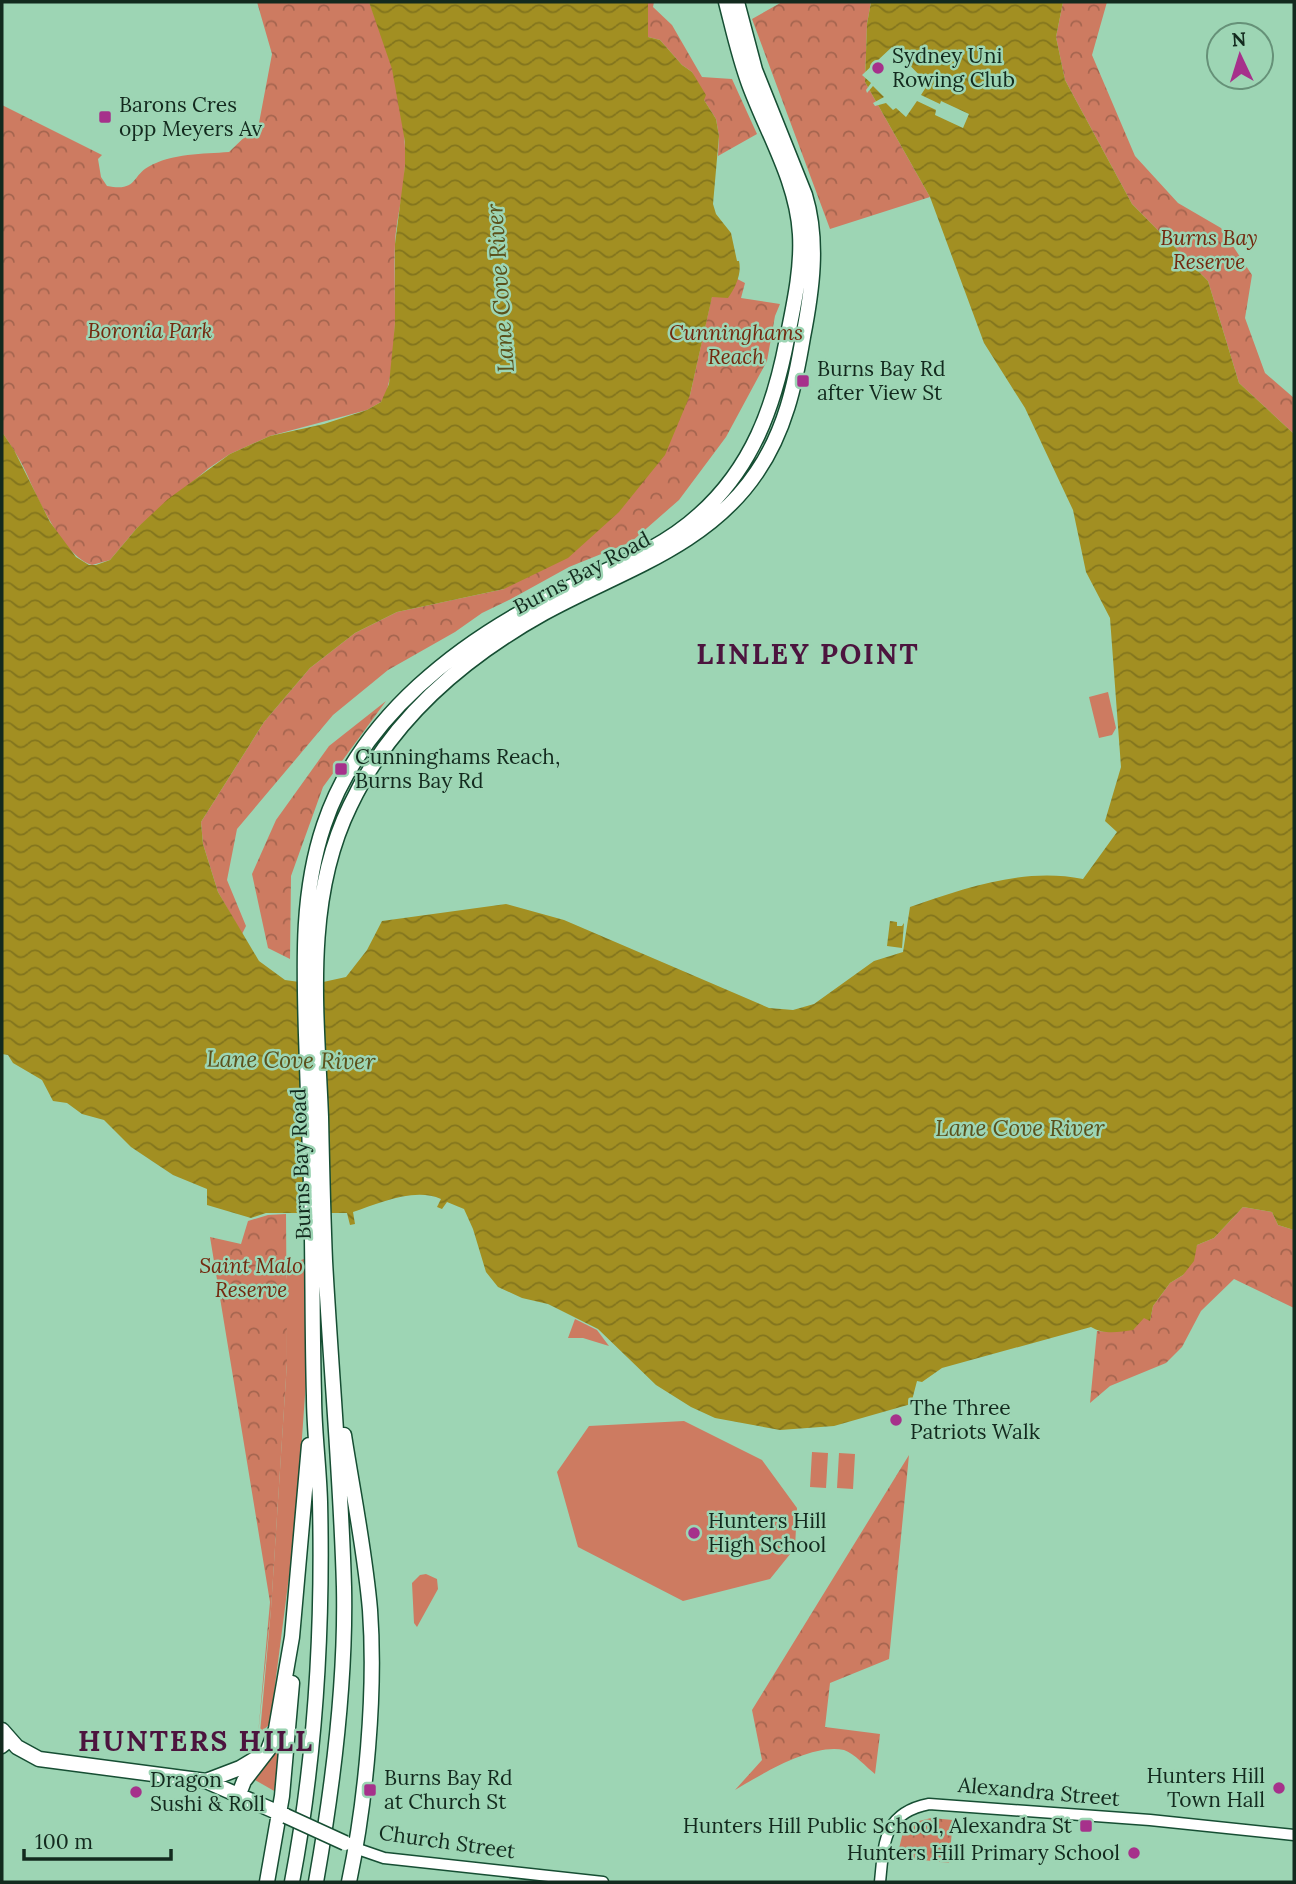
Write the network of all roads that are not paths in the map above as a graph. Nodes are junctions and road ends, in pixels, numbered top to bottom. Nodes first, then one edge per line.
1 (726, 2) edge
2 (737, 2) edge
3 (311, 939) junction
4 (319, 1257) junction
5 (332, 1368) junction
6 (314, 1398) junction
7 (292, 1637) junction
8 (5, 1740) edge
9 (268, 1750) junction
10 (206, 1781) junction
11 (239, 1794) junction
12 (283, 1814) junction
13 (1294, 1835) edge
14 (350, 1845) junction
15 (267, 1882) edge
16 (292, 1882) edge
17 (316, 1882) edge
18 (349, 1882) edge
19 (603, 1882) edge
20 (880, 1882) edge

1 - 3 main road, Burns Bay Road
2 - 3 main road, Burns Bay Road
3 - 4 main road, Burns Bay Road
4 - 5 main road, Burns Bay Road
4 - 6 main road, Burns Bay Road
5 - 14 main road
5 - 17 main road, Burns Bay Road
6 - 7 main road
6 - 16 main road, Burns Bay Road
7 - 9 main road
7 - 12 main road
8 - 10 main road, Church Street
9 - 10 main road
9 - 11 main road
10 - 11 main road, Church Street
11 - 12 main road, Church Street
12 - 14 main road, Church Street, bridge
12 - 15 main road
13 - 20 street, Alexandra Street
14 - 18 main road
14 - 19 street, Church Street

